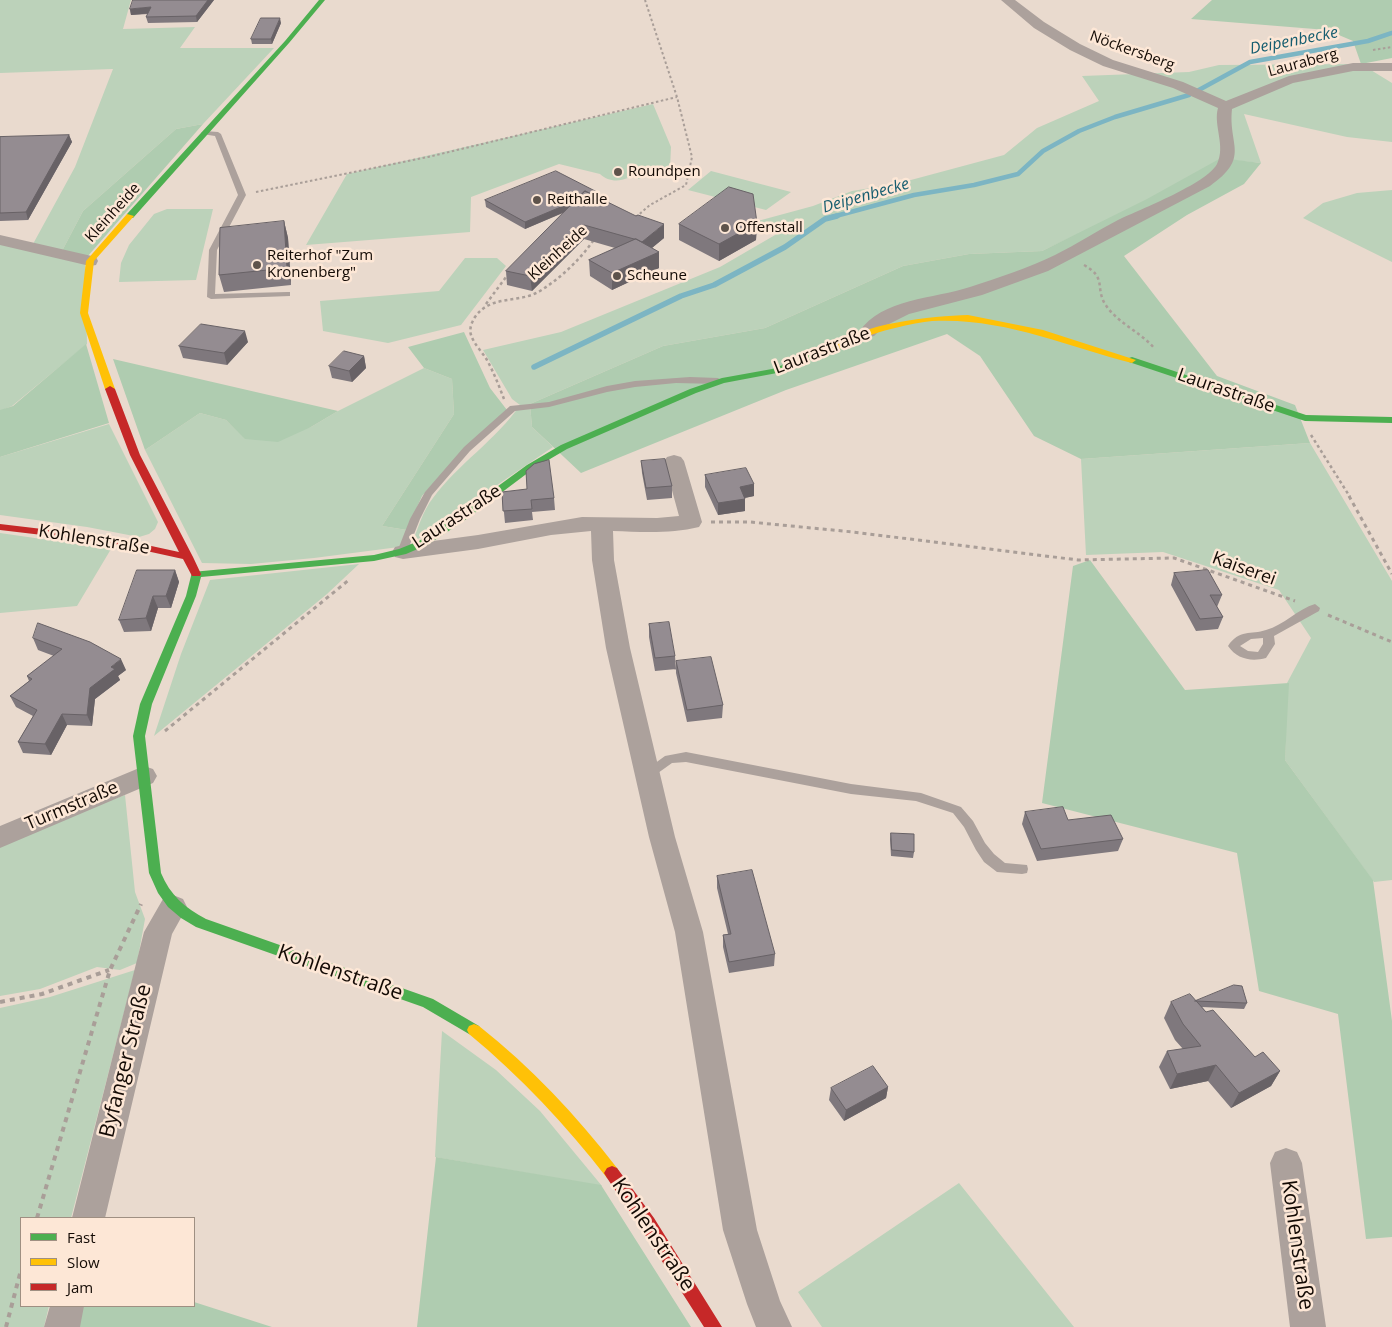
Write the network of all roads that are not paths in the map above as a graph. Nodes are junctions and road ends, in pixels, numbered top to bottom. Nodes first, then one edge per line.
1 (322, 0) edge
2 (1007, 0) edge
3 (1392, 67) edge
4 (1226, 106) junction
5 (204, 133) junction
6 (0, 240) edge
7 (90, 261) junction
8 (288, 294) dead end
9 (868, 332) junction
10 (722, 381) junction
11 (1392, 420) edge
12 (674, 461) dead end
13 (602, 526) junction
14 (0, 528) edge
15 (402, 552) junction
16 (188, 557) junction
17 (196, 574) junction
18 (1314, 608) road end
19 (1268, 634) dead end
20 (645, 764) junction
21 (144, 776) junction
22 (0, 837) edge
23 (1022, 869) dead end
24 (172, 907) junction
25 (1286, 1163) dead end
26 (88, 1217) edge
27 (67, 1307) edge
28 (62, 1327) edge
29 (714, 1327) edge
30 (774, 1327) edge
31 (1308, 1327) edge

1 - 5 street, Kleinheide
2 - 4 street, Nöckersberg
3 - 4 street, Lauraberg
4 - 9 street
5 - 7 street, Kleinheide
5 - 8 lane
6 - 7 street
7 - 16 street, Kleinheide
9 - 10 street, Laurastraße
9 - 11 street, Laurastraße
10 - 15 street, Laurastraße
10 - 15 lane
12 - 13 street, Laurastraße
13 - 15 street, Laurastraße
13 - 20 street
14 - 16 street, Kohlenstraße
15 - 17 street, Laurastraße
16 - 17 street, Kleinheide
17 - 21 street, Kohlenstraße
18 - 19 lane
20 - 23 lane
20 - 30 street
21 - 22 street, Turmstraße
21 - 24 street, Kohlenstraße
24 - 26 street, Byfanger Straße
24 - 29 street, Kohlenstraße
25 - 31 street, Kohlenstraße
27 - 28 street

